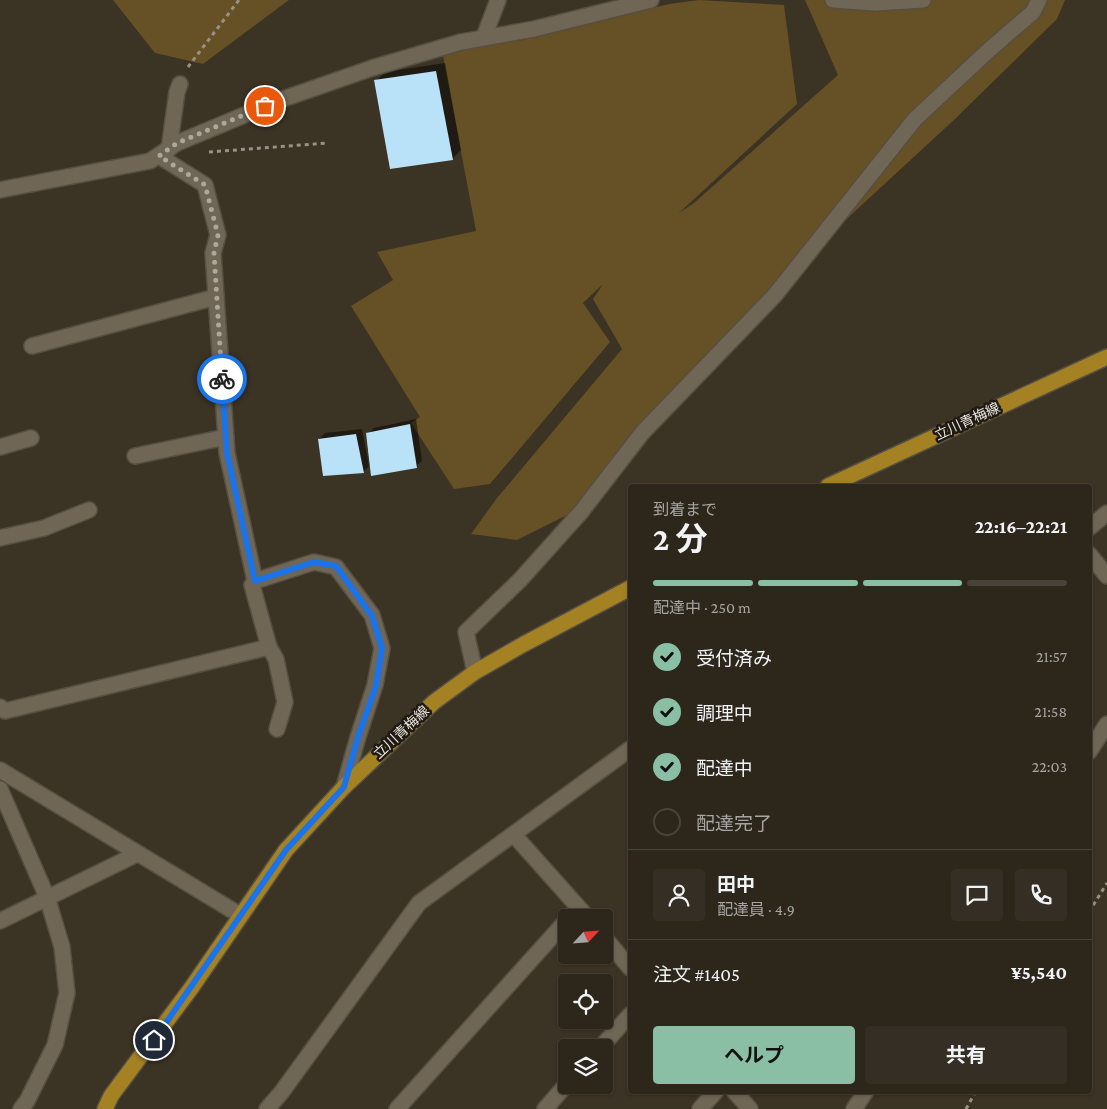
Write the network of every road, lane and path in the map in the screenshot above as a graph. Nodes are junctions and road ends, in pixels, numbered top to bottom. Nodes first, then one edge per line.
1 (239, 0) edge
2 (498, 0) edge
3 (651, 0) edge
4 (833, 0) edge
5 (923, 0) edge
6 (1039, 0) edge
7 (484, 37) junction
8 (180, 84) joint
9 (328, 143) dead end
10 (164, 152) junction
11 (204, 152) dead end
12 (0, 190) edge
13 (216, 297) junction
14 (32, 346) dead end
15 (1107, 356) edge
16 (226, 437) junction
17 (31, 438) dead end
18 (0, 447) edge
19 (135, 456) dead end
20 (832, 484) edge
21 (89, 510) dead end
22 (1107, 512) edge
23 (1092, 525) edge
24 (0, 538) edge
25 (1092, 558) edge
26 (1107, 576) edge
27 (255, 581) junction
28 (628, 589) edge
29 (269, 647) junction
30 (475, 672) junction
31 (0, 707) edge
32 (1107, 724) edge
33 (278, 730) dead end
34 (1092, 746) edge
35 (628, 753) edge
36 (0, 770) edge
37 (344, 787) junction
38 (0, 789) edge
39 (5, 812) edge
40 (514, 834) junction
41 (137, 854) junction
42 (1107, 883) edge
43 (47, 897) junction
44 (1092, 907) edge
45 (575, 909) edge
46 (240, 915) junction
47 (0, 921) edge
48 (558, 930) edge
49 (613, 948) edge
50 (628, 966) edge
51 (628, 1017) edge
52 (608, 1039) edge
53 (558, 1094) edge
54 (713, 1094) edge
55 (737, 1094) edge
56 (864, 1094) edge
57 (974, 1094) edge
58 (21, 1109) edge
59 (105, 1109) edge
60 (267, 1109) edge
61 (397, 1109) edge
62 (544, 1109) edge
63 (700, 1109) edge
64 (750, 1109) edge
65 (854, 1109) edge
66 (966, 1109) edge

1 - 8 path
2 - 7 street
3 - 7 street
4 - 5 street
6 - 30 street
7 - 10 street
8 - 10 street
9 - 11 path
10 - 12 street
10 - 13 street
13 - 14 street
13 - 16 street
15 - 20 main road, 立川青梅線
16 - 19 street
16 - 27 street
17 - 18 street
21 - 24 street
22 - 23 street
25 - 26 street
27 - 29 street
27 - 37 street
28 - 30 main road, 立川青梅線
29 - 31 street
29 - 33 street
30 - 37 main road, 立川青梅線
32 - 34 street
35 - 40 street
36 - 41 street
37 - 46 main road, 立川青梅線
38 - 39 street
39 - 43 street
40 - 45 street
40 - 60 street
41 - 43 street
41 - 46 street
42 - 44 path
43 - 47 street
43 - 58 street
46 - 59 main road, 立川青梅線
48 - 61 street
49 - 50 street
51 - 52 street
53 - 62 street
54 - 63 street
55 - 64 street
56 - 65 street
57 - 66 path

